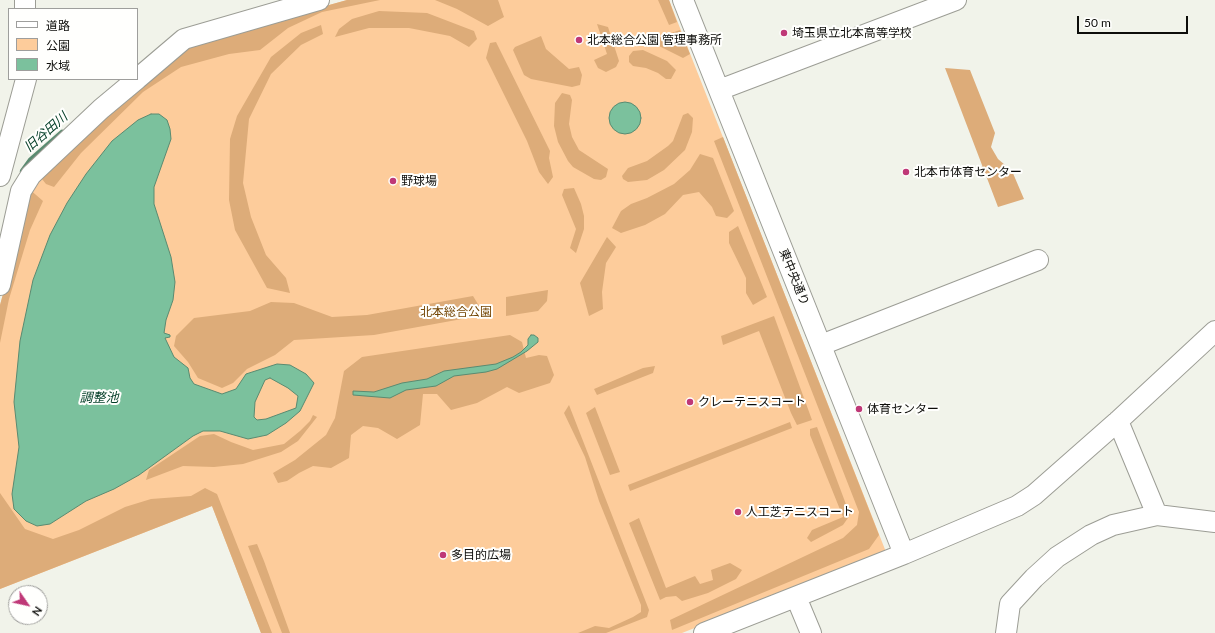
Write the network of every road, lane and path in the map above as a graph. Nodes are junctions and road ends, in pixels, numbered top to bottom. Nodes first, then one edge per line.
1 (319, 0) edge
2 (684, 0) edge
3 (956, 0) edge
4 (138, 78) edge
5 (26, 80) edge
6 (136, 80) edge
7 (719, 90) junction
8 (16, 169) edge
9 (1038, 260) dead end
10 (0, 284) edge
11 (1215, 331) edge
12 (821, 345) junction
13 (1118, 421) junction
14 (1157, 515) junction
15 (1215, 522) edge
16 (904, 554) junction
17 (796, 597) junction
18 (704, 633) edge
19 (811, 633) edge
20 (1006, 633) edge

1 - 4 street
2 - 7 street, 東中央通り
3 - 7 street
5 - 8 street
6 - 8 street
7 - 12 street, 東中央通り
8 - 10 street
9 - 12 street
11 - 13 street
12 - 16 street, 東中央通り
13 - 14 street
13 - 16 street
14 - 15 street
14 - 20 street
16 - 17 street
17 - 18 street
17 - 19 street

